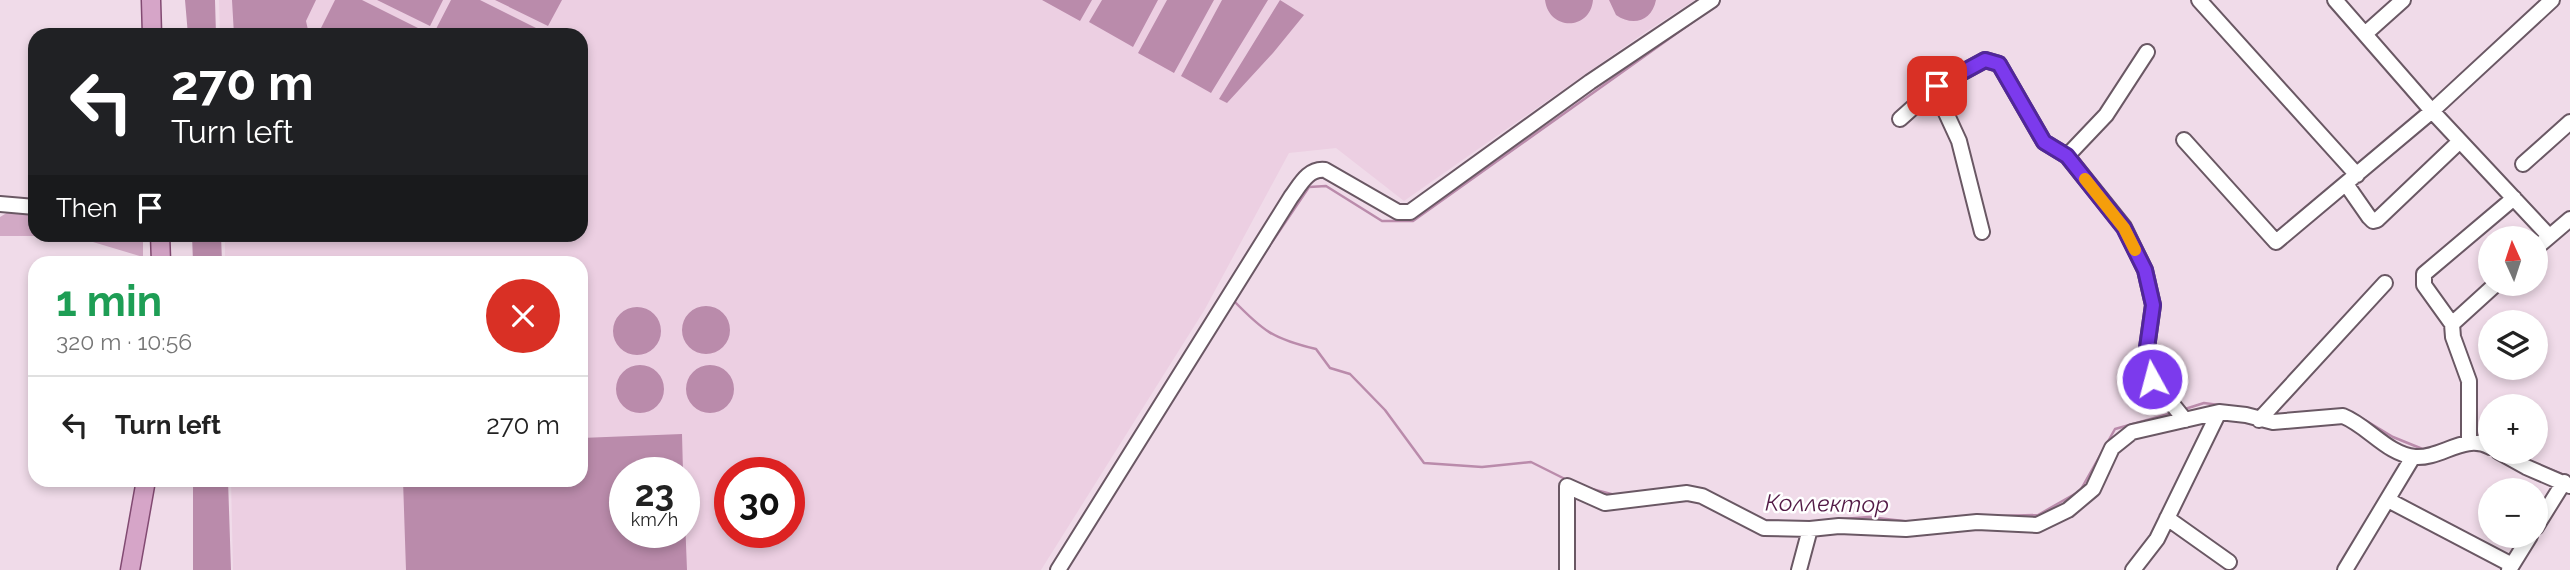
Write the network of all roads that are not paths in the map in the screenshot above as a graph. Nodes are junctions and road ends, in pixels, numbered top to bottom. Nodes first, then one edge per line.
1 (151, 0) edge
2 (1712, 0) edge
3 (2199, 0) edge
4 (2335, 0) edge
5 (2403, 0) edge
6 (2552, 0) edge
7 (152, 28) edge
8 (2365, 34) junction
9 (2147, 52) dead end
10 (1935, 89) junction
11 (2432, 111) junction
12 (1900, 119) dead end
13 (2570, 122) edge
14 (2184, 140) dead end
15 (2460, 141) junction
16 (2067, 156) junction
17 (2523, 164) dead end
18 (2352, 180) junction
19 (2514, 198) junction
20 (28, 206) edge
21 (4, 207) edge
22 (2570, 219) edge
23 (1982, 232) dead end
24 (2549, 236) joint
25 (2385, 283) dead end
26 (2483, 296) edge
27 (2452, 324) junction
28 (2219, 412) junction
29 (2259, 419) junction
30 (2185, 420) junction
31 (2478, 442) edge
32 (2469, 443) junction
33 (2413, 457) junction
34 (2521, 464) edge
35 (2567, 484) edge
36 (145, 487) edge
37 (2388, 499) junction
38 (2548, 510) edge
39 (2167, 518) junction
40 (1810, 529) junction
41 (2522, 548) edge
42 (2229, 562) dead end
43 (2510, 568) edge
44 (2348, 569) edge
45 (130, 570) edge
46 (1058, 570) edge
47 (1567, 570) edge
48 (1799, 570) edge
49 (2133, 570) edge

1 - 7 main road
2 - 46 street
3 - 18 street
4 - 8 street
5 - 8 street
6 - 11 street
8 - 11 street
9 - 16 street
10 - 12 street
10 - 16 street
10 - 23 street
11 - 15 street
11 - 18 street
13 - 17 street
14 - 18 street
15 - 18 street
15 - 19 street
16 - 30 street
19 - 24 street
19 - 27 street
20 - 21 street
22 - 24 street
25 - 29 street
26 - 27 street
27 - 32 street
28 - 29 street
28 - 30 street
28 - 39 street
29 - 33 street
30 - 40 street
31 - 32 street
32 - 33 street
33 - 37 street
34 - 35 street
35 - 38 street
36 - 45 main road
37 - 43 street
37 - 44 street
39 - 42 street
39 - 49 street
40 - 47 street
40 - 48 street
41 - 43 street

